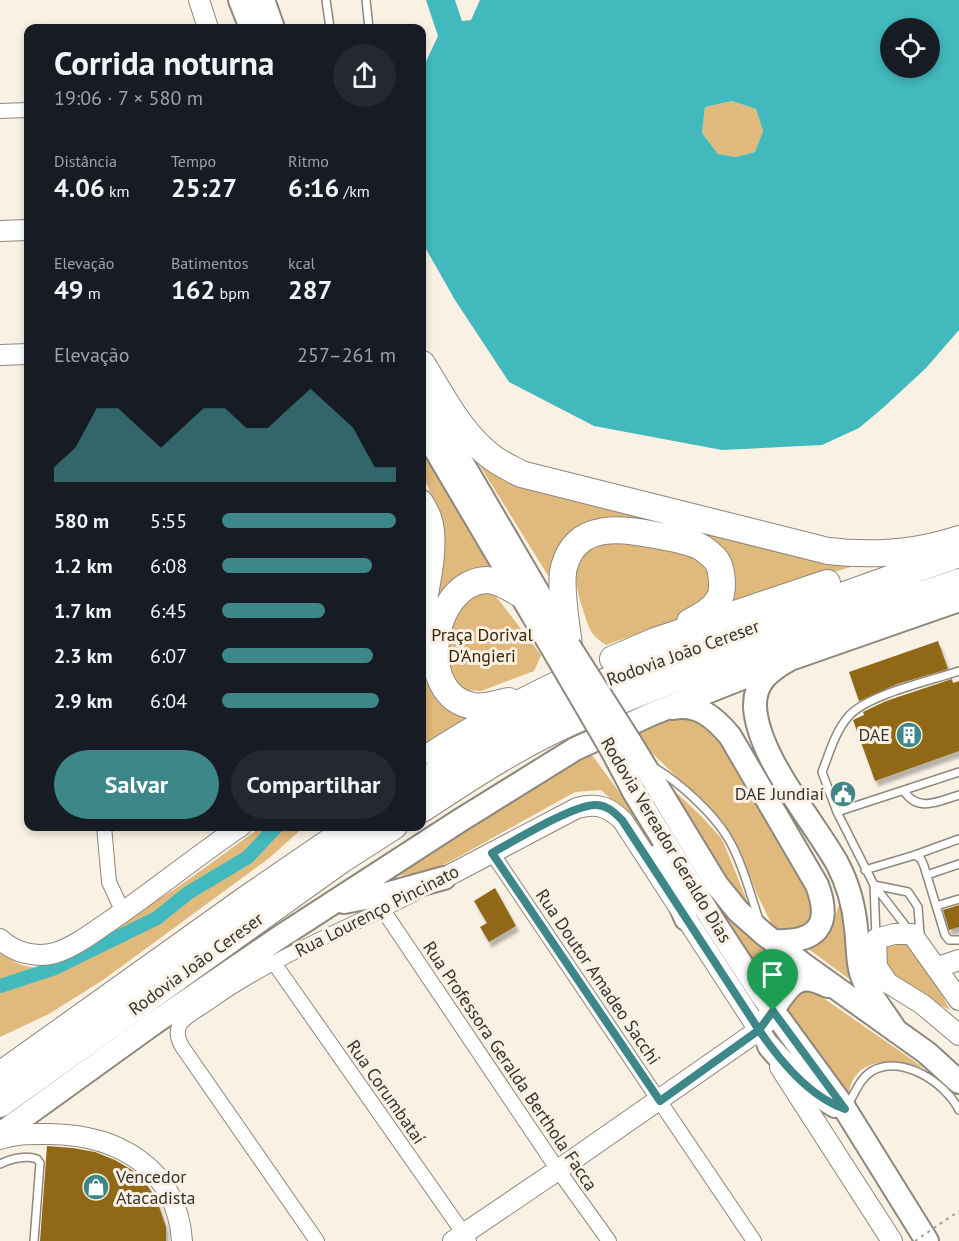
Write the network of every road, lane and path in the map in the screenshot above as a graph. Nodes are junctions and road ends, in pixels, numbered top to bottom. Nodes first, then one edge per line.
1 (199, 0) edge
2 (240, 0) edge
3 (326, 0) edge
4 (366, 0) edge
5 (265, 15) edge
6 (207, 24) edge
7 (329, 24) edge
8 (369, 24) edge
9 (24, 110) edge
10 (0, 111) edge
11 (24, 230) edge
12 (0, 231) edge
13 (24, 354) edge
14 (0, 355) edge
15 (426, 370) edge
16 (426, 401) edge
17 (426, 434) edge
18 (426, 507) edge
19 (954, 546) edge
20 (959, 582) edge
21 (520, 594) junction
22 (426, 600) edge
23 (959, 602) edge
24 (655, 640) junction
25 (563, 651) junction
26 (790, 659) junction
27 (959, 671) edge
28 (533, 695) junction
29 (654, 713) junction
30 (628, 751) junction
31 (426, 759) edge
32 (959, 772) edge
33 (426, 779) edge
34 (904, 791) junction
35 (634, 792) junction
36 (959, 795) edge
37 (426, 806) edge
38 (837, 812) junction
39 (104, 831) edge
40 (317, 831) edge
41 (346, 831) edge
42 (386, 831) edge
43 (221, 833) edge
44 (959, 839) edge
45 (492, 853) junction
46 (915, 855) junction
47 (959, 864) edge
48 (866, 870) junction
49 (927, 875) junction
50 (444, 878) junction
51 (874, 885) junction
52 (959, 899) edge
53 (245, 900) junction
54 (331, 904) junction
55 (936, 906) junction
56 (383, 910) junction
57 (123, 912) junction
58 (686, 919) junction
59 (768, 937) junction
60 (0, 939) edge
61 (876, 939) junction
62 (916, 939) junction
63 (959, 940) edge
64 (959, 960) edge
65 (274, 963) junction
66 (936, 968) junction
67 (838, 989) junction
68 (959, 1000) edge
69 (773, 1011) junction
70 (896, 1031) junction
71 (959, 1035) edge
72 (764, 1038) junction
73 (929, 1067) junction
74 (0, 1075) edge
75 (959, 1082) edge
76 (660, 1101) junction
77 (0, 1104) edge
78 (845, 1109) junction
79 (959, 1110) edge
80 (0, 1134) edge
81 (0, 1139) edge
82 (0, 1164) edge
83 (558, 1170) junction
84 (959, 1211) edge
85 (462, 1238) edge
86 (34, 1241) edge
87 (182, 1241) edge
88 (317, 1241) edge
89 (609, 1241) edge
90 (754, 1241) edge
91 (892, 1241) edge
92 (915, 1241) edge
93 (927, 1241) edge

1 - 6 main road
2 - 5 main road
3 - 7 lane
4 - 8 lane
9 - 10 street
11 - 12 main road
13 - 14 main road
15 - 19 highway
16 - 25 main road, Rodovia Vereador Geraldo Dias
17 - 21 main road, Rodovia Vereador Geraldo Dias
18 - 22 main road
19 - 24 highway
19 - 33 highway, Rodovia João Cereser
20 - 37 highway, Rodovia João Cereser
21 - 25 main road, Rodovia Vereador Geraldo Dias
21 - 28 highway
23 - 26 main road
24 - 25 highway
24 - 28 highway
25 - 30 main road, Rodovia Vereador Geraldo Dias, bridge
26 - 29 main road
26 - 70 main road
27 - 38 lane
28 - 31 highway
29 - 54 main road
29 - 59 main road
30 - 35 main road, Rodovia Vereador Geraldo Dias
30 - 59 main road, Rodovia Vereador Geraldo Dias
30 - 59 lane
32 - 34 lane
34 - 36 lane
34 - 38 lane
35 - 58 main road
35 - 69 main road, Rodovia Vereador Geraldo Dias
38 - 48 lane
39 - 57 street
40 - 53 highway
41 - 53 highway, Rodovia João Cereser
42 - 77 highway, Rodovia João Cereser
43 - 57 main road
44 - 46 lane
45 - 50 main road, Rua Lourenço Pincinato
45 - 58 main road, Rua Lourenço Pincinato
45 - 76 street, Rua Doutor Amadeo Sacchi
46 - 48 lane
46 - 49 lane
47 - 49 lane
48 - 51 lane
49 - 55 lane
50 - 54 main road
50 - 56 street, Rua Lourenço Pincinato
51 - 61 lane
51 - 62 lane
51 - 62 lane
52 - 55 lane
53 - 74 highway, Rodovia João Cereser
54 - 80 main road
55 - 63 lane
56 - 65 street, Rua Lourenço Pincinato
56 - 83 street, Rua Professora Geralda Berthola Facca
57 - 60 main road
58 - 72 main road
59 - 67 main road, Rodovia Vereador Geraldo Dias
61 - 62 main road
61 - 71 main road
62 - 66 main road
64 - 66 main road
65 - 85 street, Rua Corumbataí
65 - 88 street, Rua Lourenço Pincinato
66 - 68 main road
67 - 69 main road
67 - 70 main road, Rodovia Vereador Geraldo Dias
69 - 72 main road
69 - 78 main road, Rodovia Vereador Geraldo Dias
70 - 73 main road, Rodovia Vereador Geraldo Dias
72 - 76 main road
72 - 78 main road
72 - 91 main road
73 - 75 main road, Rodovia Vereador Geraldo Dias
73 - 78 lane
73 - 79 lane
76 - 83 main road
76 - 90 street, Rua Doutor Amadeo Sacchi
78 - 93 main road, Rodovia Vereador Geraldo Dias
81 - 87 main road
82 - 86 lane
83 - 85 main road
83 - 89 street, Rua Professora Geralda Berthola Facca
84 - 92 path, bridge

